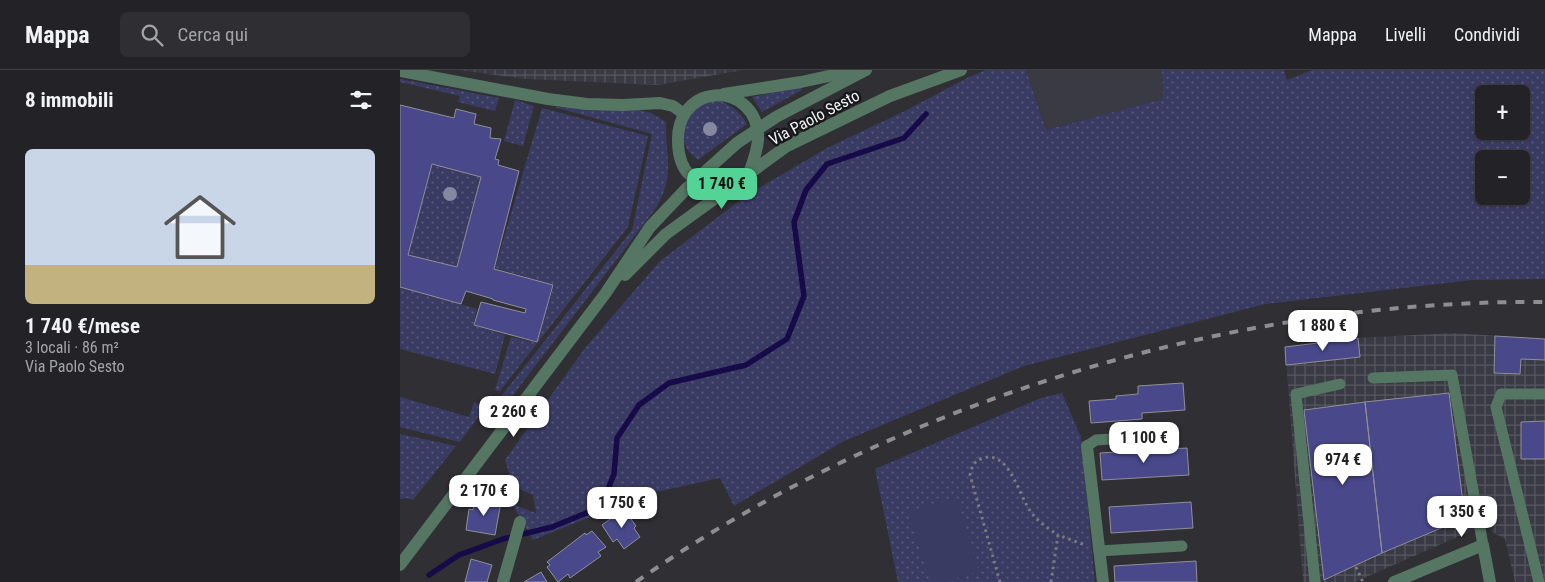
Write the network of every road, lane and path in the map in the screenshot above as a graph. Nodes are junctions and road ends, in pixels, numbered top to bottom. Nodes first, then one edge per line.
1 (857, 70) edge
2 (866, 70) edge
3 (961, 70) edge
4 (400, 71) edge
5 (720, 95) junction
6 (684, 114) junction
7 (758, 130) junction
8 (749, 173) junction
9 (695, 180) junction
10 (730, 188) junction
11 (605, 294) junction
12 (1373, 378) dead end
13 (1340, 384) dead end
14 (1545, 394) edge
15 (1172, 435) dead end
16 (1087, 446) joint
17 (520, 522) dead end
18 (1058, 535) junction
19 (1483, 544) junction
20 (1182, 546) dead end
21 (1100, 551) junction
22 (400, 565) edge
23 (1356, 567) dead end
24 (503, 582) edge
25 (1000, 582) edge
26 (1052, 582) edge
27 (1103, 582) edge
28 (1315, 582) edge
29 (1363, 582) edge
30 (1394, 582) edge
31 (1490, 582) edge
32 (1539, 582) edge

1 - 5 street, Via Paolo Sesto
2 - 7 street, Via Paolo Sesto
3 - 8 street, Via Paolo Sesto
4 - 6 street
5 - 6 street, Via Paolo Sesto
5 - 7 street
6 - 9 street
7 - 8 street
7 - 9 street, Via Paolo Sesto
8 - 10 street, Via Paolo Sesto
9 - 10 street
9 - 11 street, Via Paolo Sesto
10 - 11 street, Via Paolo Sesto
11 - 22 street, Via Paolo Sesto
12 - 19 lane
13 - 28 lane
14 - 32 lane
15 - 16 lane
16 - 21 street
17 - 24 street
18 - 21 path
18 - 25 path
18 - 26 path
19 - 30 street
19 - 31 street
20 - 21 lane
21 - 27 street
23 - 29 path

